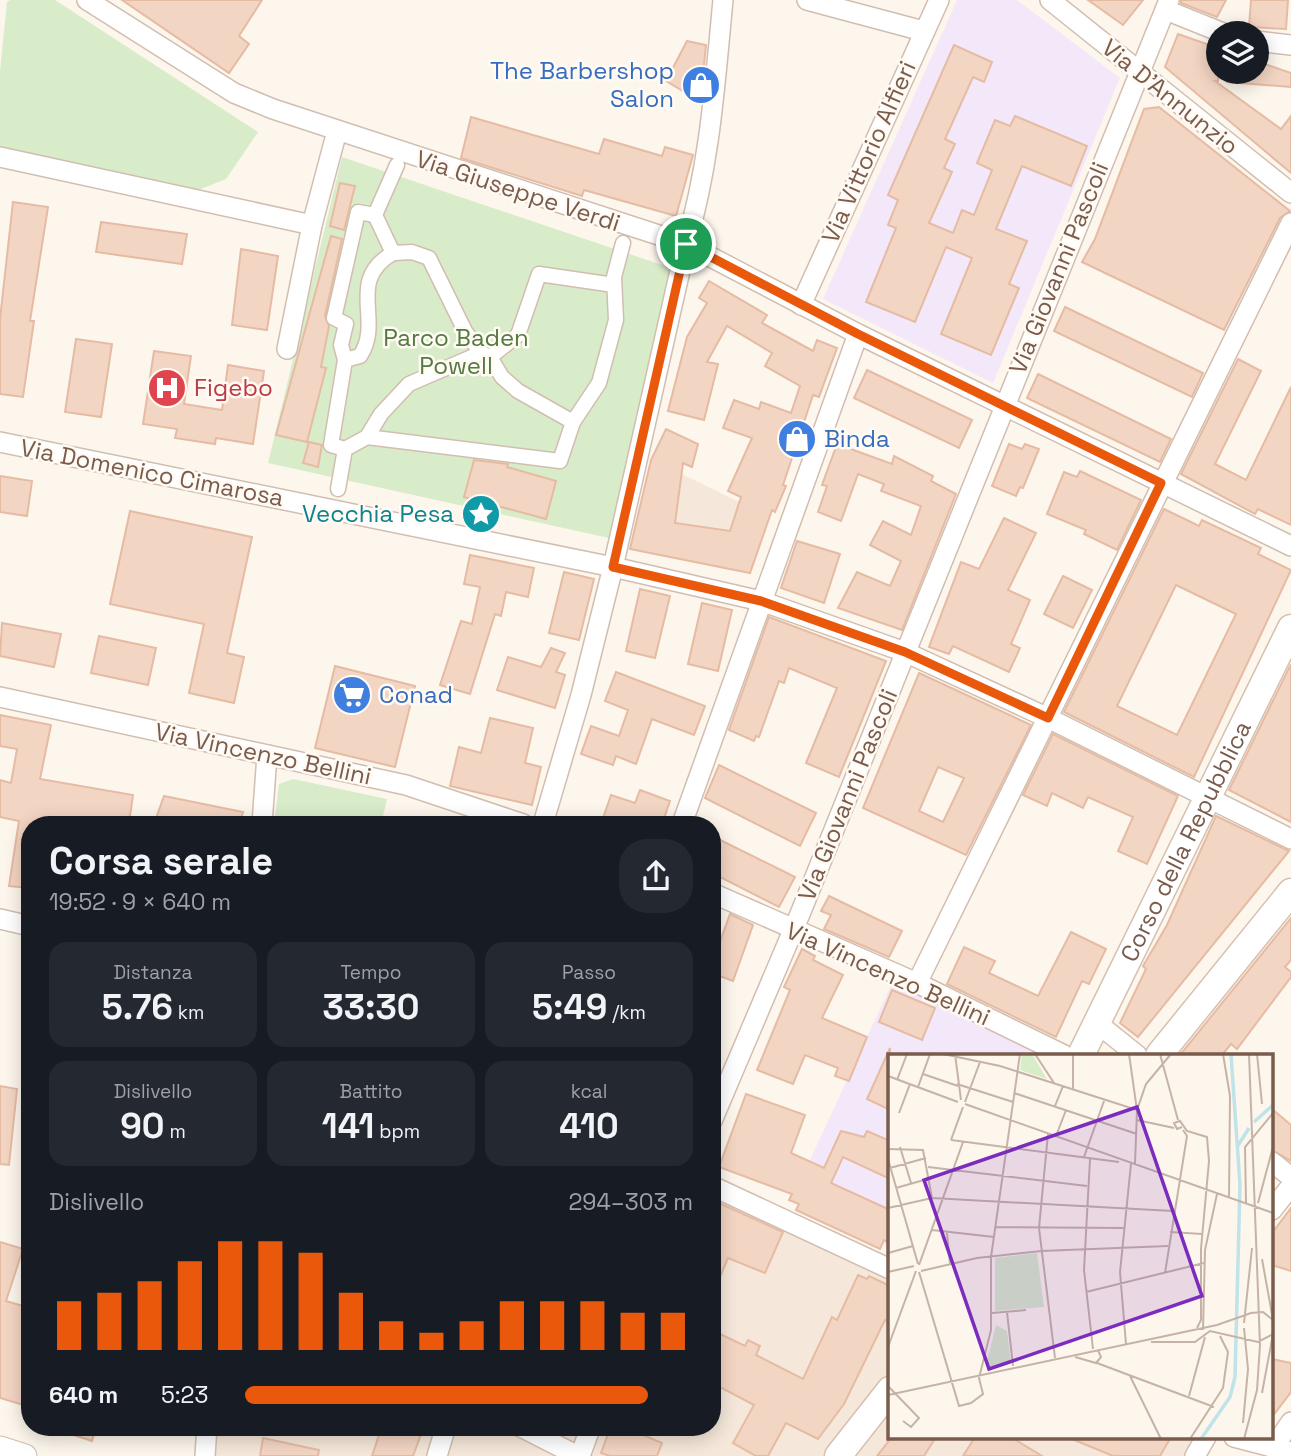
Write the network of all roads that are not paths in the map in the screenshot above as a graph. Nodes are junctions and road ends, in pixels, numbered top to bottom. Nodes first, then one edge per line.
1 (87, 0) edge
2 (723, 0) edge
3 (807, 0) edge
4 (939, 0) edge
5 (1050, 0) edge
6 (1167, 5) edge
7 (1206, 24) edge
8 (923, 31) junction
9 (1269, 42) edge
10 (1291, 45) edge
11 (1138, 71) junction
12 (337, 131) junction
13 (0, 157) edge
14 (397, 165) dead end
15 (1291, 193) edge
16 (375, 215) junction
17 (1291, 223) edge
18 (312, 225) junction
19 (623, 243) dead end
20 (686, 244) junction
21 (393, 253) junction
22 (344, 279) junction
23 (614, 285) junction
24 (366, 295) junction
25 (801, 305) junction
26 (858, 334) junction
27 (287, 349) dead end
28 (486, 355) junction
29 (345, 360) junction
30 (1003, 407) junction
31 (573, 422) junction
32 (367, 437) junction
33 (0, 442) edge
34 (345, 449) junction
35 (1161, 483) junction
36 (338, 489) dead end
37 (1291, 546) edge
38 (613, 567) junction
39 (761, 601) junction
40 (1291, 628) edge
41 (905, 652) junction
42 (0, 696) edge
43 (1048, 718) junction
44 (267, 755) junction
45 (1206, 800) junction
46 (263, 816) edge
47 (499, 816) edge
48 (545, 816) edge
49 (685, 816) edge
50 (1291, 839) edge
51 (721, 897) edge
52 (1289, 900) edge
53 (0, 919) edge
54 (21, 924) edge
55 (793, 931) junction
56 (917, 983) junction
57 (1097, 1023) junction
58 (1062, 1054) edge
59 (1082, 1054) edge
60 (1136, 1054) edge
61 (1160, 1054) edge
62 (721, 1100) edge
63 (1274, 1164) edge
64 (1291, 1177) edge
65 (1291, 1186) edge
66 (721, 1190) edge
67 (1274, 1207) edge
68 (888, 1268) edge
69 (888, 1393) edge
70 (1291, 1422) edge
71 (206, 1436) edge
72 (443, 1436) edge
73 (539, 1436) edge
74 (587, 1436) edge
75 (1205, 1438) edge
76 (1237, 1438) edge
77 (0, 1448) edge
78 (1283, 1452) edge
79 (25, 1456) edge
80 (205, 1456) edge
81 (437, 1456) edge
82 (579, 1456) edge
83 (838, 1456) edge
84 (1195, 1456) edge

1 - 12 street, Via Giuseppe Verdi
2 - 20 street
3 - 8 street
4 - 8 street, Via Vittorio Alfieri
5 - 11 street, Via D'Annunzio
6 - 7 street
6 - 11 street, Via Giovanni Pascoli
8 - 25 street, Via Vittorio Alfieri
9 - 10 street
11 - 15 street, Via D'Annunzio
11 - 30 street, Via Giovanni Pascoli
12 - 18 street
12 - 20 street, Via Giuseppe Verdi
13 - 18 street
14 - 16 street
16 - 21 street
16 - 22 street
17 - 35 street
18 - 27 street
19 - 23 street
20 - 25 street, Via Giuseppe Verdi
20 - 38 street
21 - 24 street
21 - 28 street
22 - 24 street
22 - 29 street
23 - 28 street
23 - 31 street
24 - 29 street
25 - 26 street, Via Giuseppe Verdi
26 - 30 street, Via Giuseppe Verdi
26 - 39 street
28 - 31 street
28 - 32 street
29 - 34 street
30 - 35 street, Via Giuseppe Verdi
30 - 41 street, Via Giovanni Pascoli
31 - 32 street
32 - 34 street
33 - 38 street, Via Domenico Cimarosa
34 - 36 street
35 - 37 street, Via Giuseppe Verdi
35 - 43 street
38 - 39 street, Via Domenico Cimarosa
38 - 48 street
39 - 41 street, Via Domenico Cimarosa
39 - 49 street
40 - 45 main road, Corso della Repubblica
41 - 43 street, Via Domenico Cimarosa
41 - 55 street, Via Giovanni Pascoli
42 - 44 street, Via Vincenzo Bellini
43 - 45 street, Via Domenico Cimarosa
43 - 56 street
44 - 46 street
44 - 47 street, Via Vincenzo Bellini
45 - 50 street, Via Domenico Cimarosa
45 - 57 main road, Corso della Repubblica
51 - 55 street, Via Vincenzo Bellini
52 - 61 main road
53 - 54 street
55 - 56 street, Via Vincenzo Bellini
55 - 62 street, Via Giovanni Pascoli
56 - 58 street, Via Vincenzo Bellini
57 - 59 main road, Corso della Repubblica
57 - 60 street
63 - 64 street
65 - 67 street
66 - 68 street
69 - 83 main road
70 - 78 street
71 - 80 street
72 - 81 street
73 - 82 street
74 - 82 street
75 - 84 street
76 - 78 street
77 - 79 street

